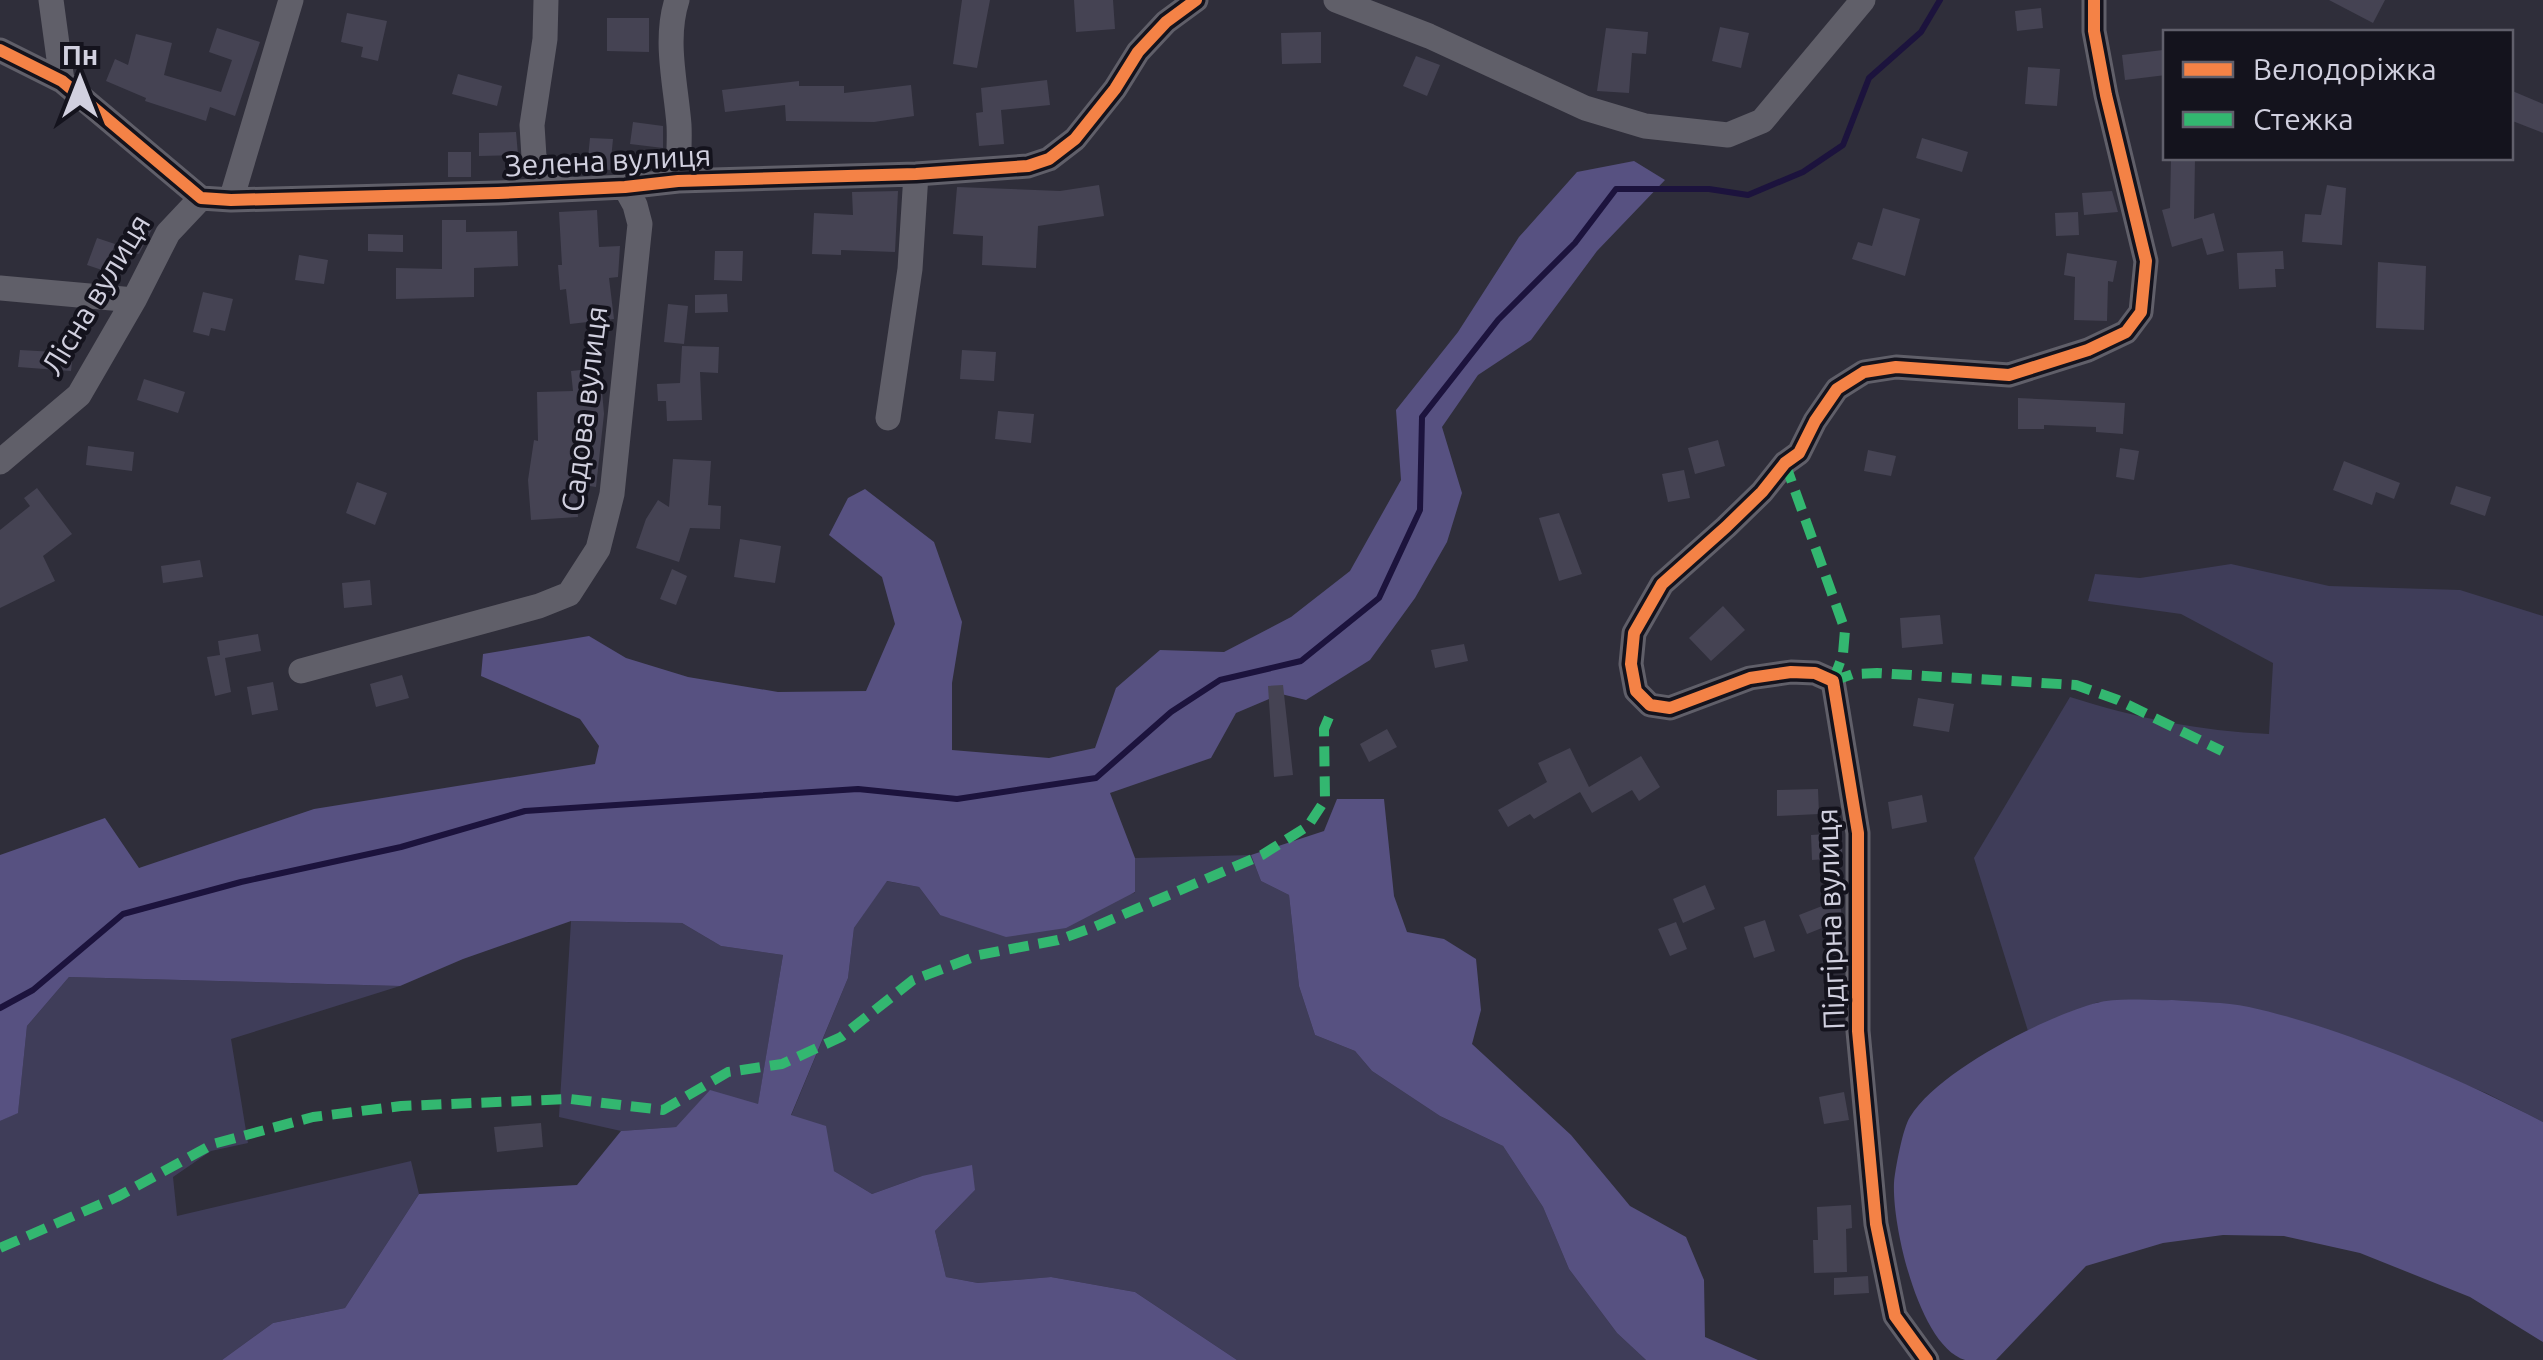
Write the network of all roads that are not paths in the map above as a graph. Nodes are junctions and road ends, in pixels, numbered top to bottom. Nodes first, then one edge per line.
1 (51, 0) edge
2 (290, 0) edge
3 (546, 0) edge
4 (676, 0) edge
5 (1196, 0) edge
6 (1336, 0) edge
7 (1863, 0) edge
8 (2094, 0) edge
9 (0, 50) edge
10 (62, 81) junction
11 (916, 174) junction
12 (678, 181) junction
13 (625, 187) junction
14 (565, 188) junction
15 (200, 198) junction
16 (231, 200) junction
17 (0, 288) edge
18 (134, 300) junction
19 (888, 418) dead end
20 (0, 462) edge
21 (301, 670) dead end
22 (1927, 1360) edge

1 - 10 street
2 - 16 street
3 - 14 street
4 - 12 street
5 - 11 street, Зелена вулиця
6 - 7 street
8 - 22 street, Підгірна вулиця
9 - 10 street
10 - 15 street
11 - 12 street, Зелена вулиця
11 - 19 street
12 - 13 street, Зелена вулиця
13 - 14 street, Зелена вулиця
13 - 21 street, Садова вулиця
14 - 16 street, Зелена вулиця
15 - 16 street, Зелена вулиця
15 - 18 street, Лісна вулиця
17 - 18 street
18 - 20 street, Лісна вулиця

